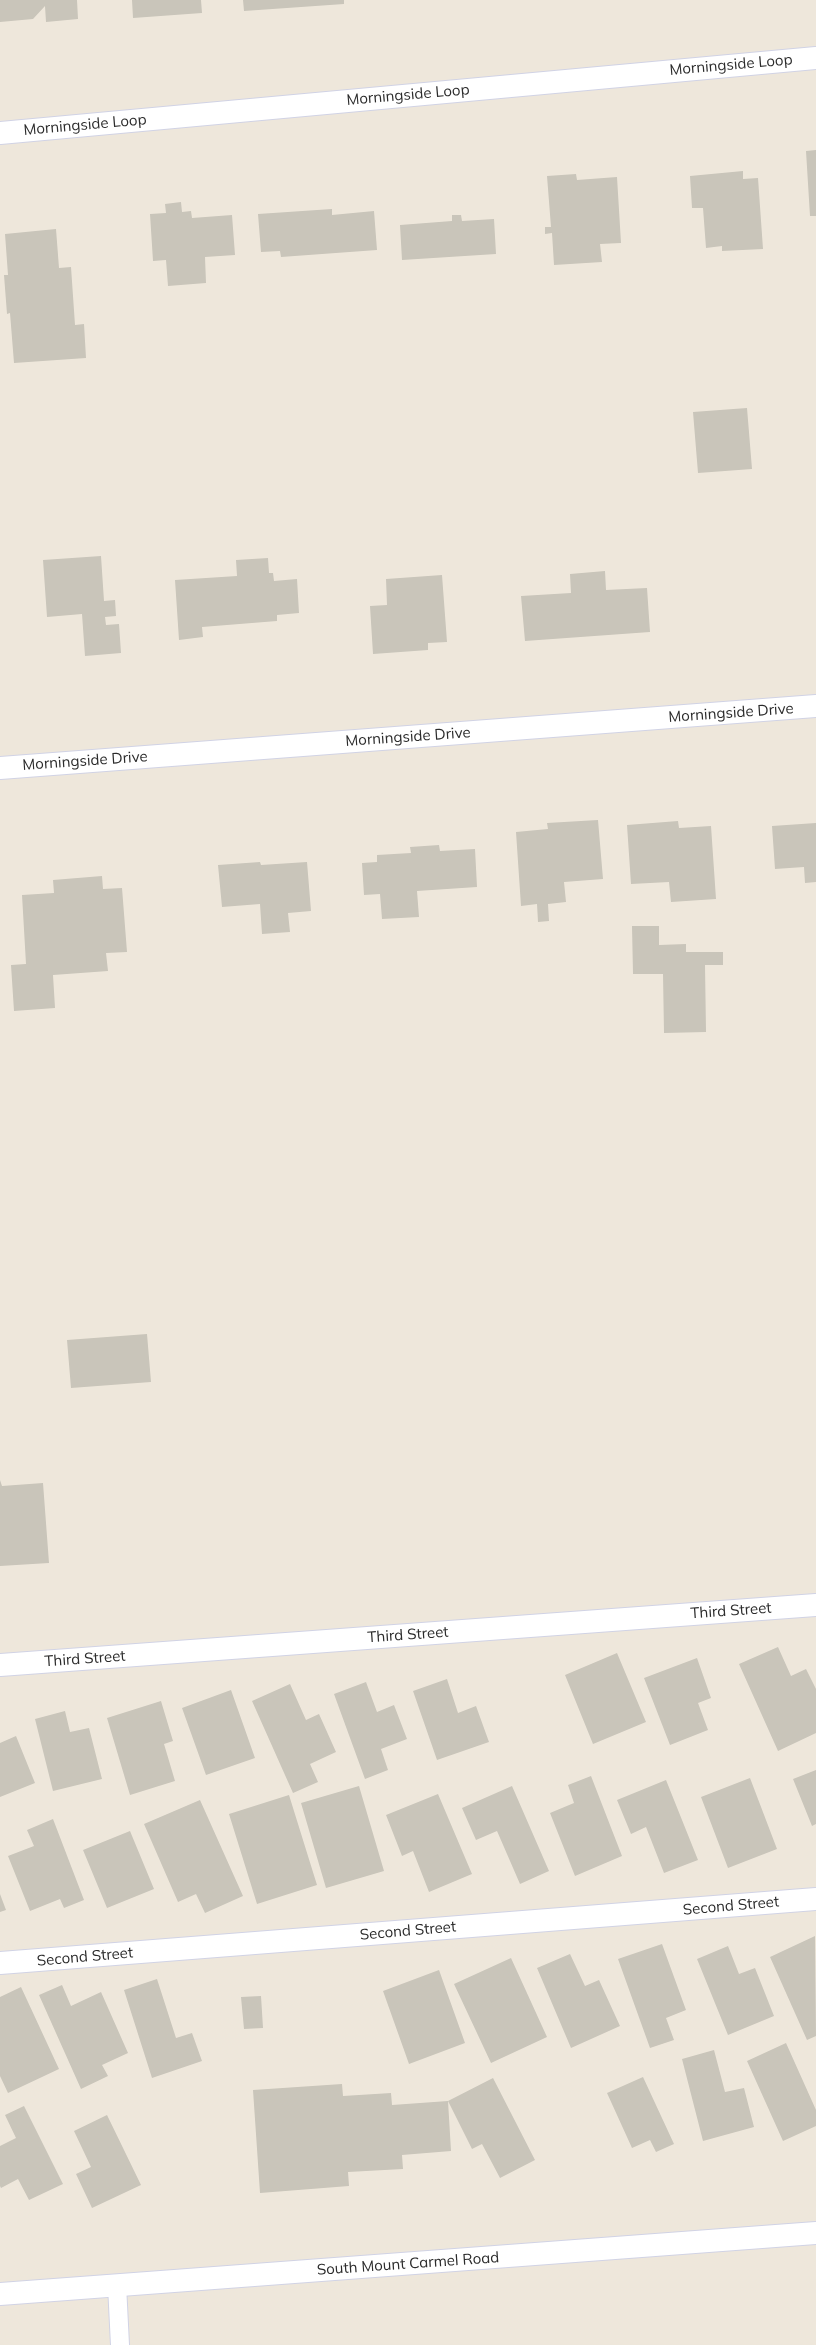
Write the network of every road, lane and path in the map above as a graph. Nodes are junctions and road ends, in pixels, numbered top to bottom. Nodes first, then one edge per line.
1 (816, 58) edge
2 (0, 133) edge
3 (816, 706) edge
4 (0, 768) edge
5 (816, 1605) edge
6 (0, 1665) edge
7 (816, 1899) edge
8 (0, 1963) edge
9 (816, 2233) edge
10 (117, 2285) junction
11 (0, 2294) edge
12 (120, 2345) edge

1 - 2 street, Morningside Loop
3 - 4 street, Morningside Drive
5 - 6 street, Third Street
7 - 8 street, Second Street
9 - 10 street, South Mount Carmel Road
10 - 11 street, South Mount Carmel Road
10 - 12 lane

